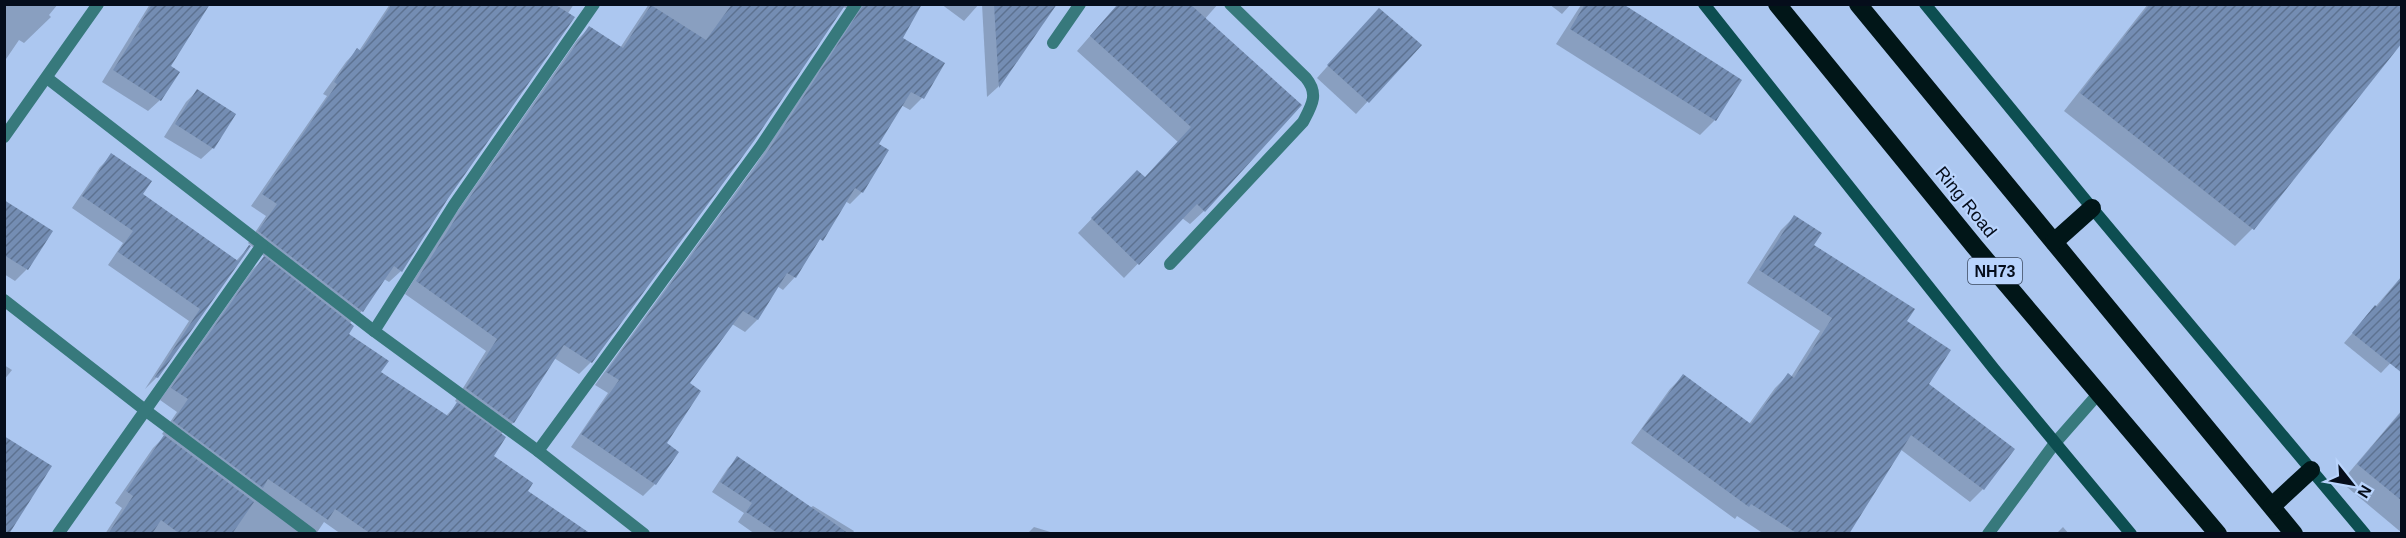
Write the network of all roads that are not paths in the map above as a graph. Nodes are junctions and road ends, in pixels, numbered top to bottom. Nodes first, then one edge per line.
1 (98, 4) edge
2 (594, 4) edge
3 (856, 4) edge
4 (1080, 4) edge
5 (1230, 4) edge
6 (1704, 4) edge
7 (1777, 4) edge
8 (1858, 4) edge
9 (1925, 4) edge
10 (1053, 43) dead end
11 (47, 78) junction
12 (4, 137) edge
13 (2092, 208) junction
14 (2054, 242) junction
15 (262, 245) junction
16 (1170, 264) dead end
17 (4, 300) edge
18 (374, 331) junction
19 (2099, 393) junction
20 (145, 410) junction
21 (2055, 443) junction
22 (538, 451) junction
23 (2311, 470) junction
24 (2272, 506) junction
25 (58, 534) edge
26 (311, 534) edge
27 (644, 534) edge
28 (1988, 534) edge
29 (2132, 534) edge
30 (2218, 534) edge
31 (2294, 534) edge
32 (2365, 534) edge

1 - 11 street
2 - 18 street
3 - 22 street
4 - 10 street
5 - 16 street
6 - 21 street
7 - 19 highway, Ring Road / NH73
8 - 14 highway
9 - 13 street
11 - 12 street
11 - 15 street
13 - 14 highway
13 - 23 street
14 - 24 highway
15 - 18 street
15 - 20 street
17 - 20 street
18 - 22 street
19 - 21 street
19 - 30 highway, Ring Road / NH73
20 - 25 street
20 - 26 street
21 - 28 street
21 - 29 street
22 - 27 street
23 - 24 highway
23 - 32 street
24 - 31 highway

